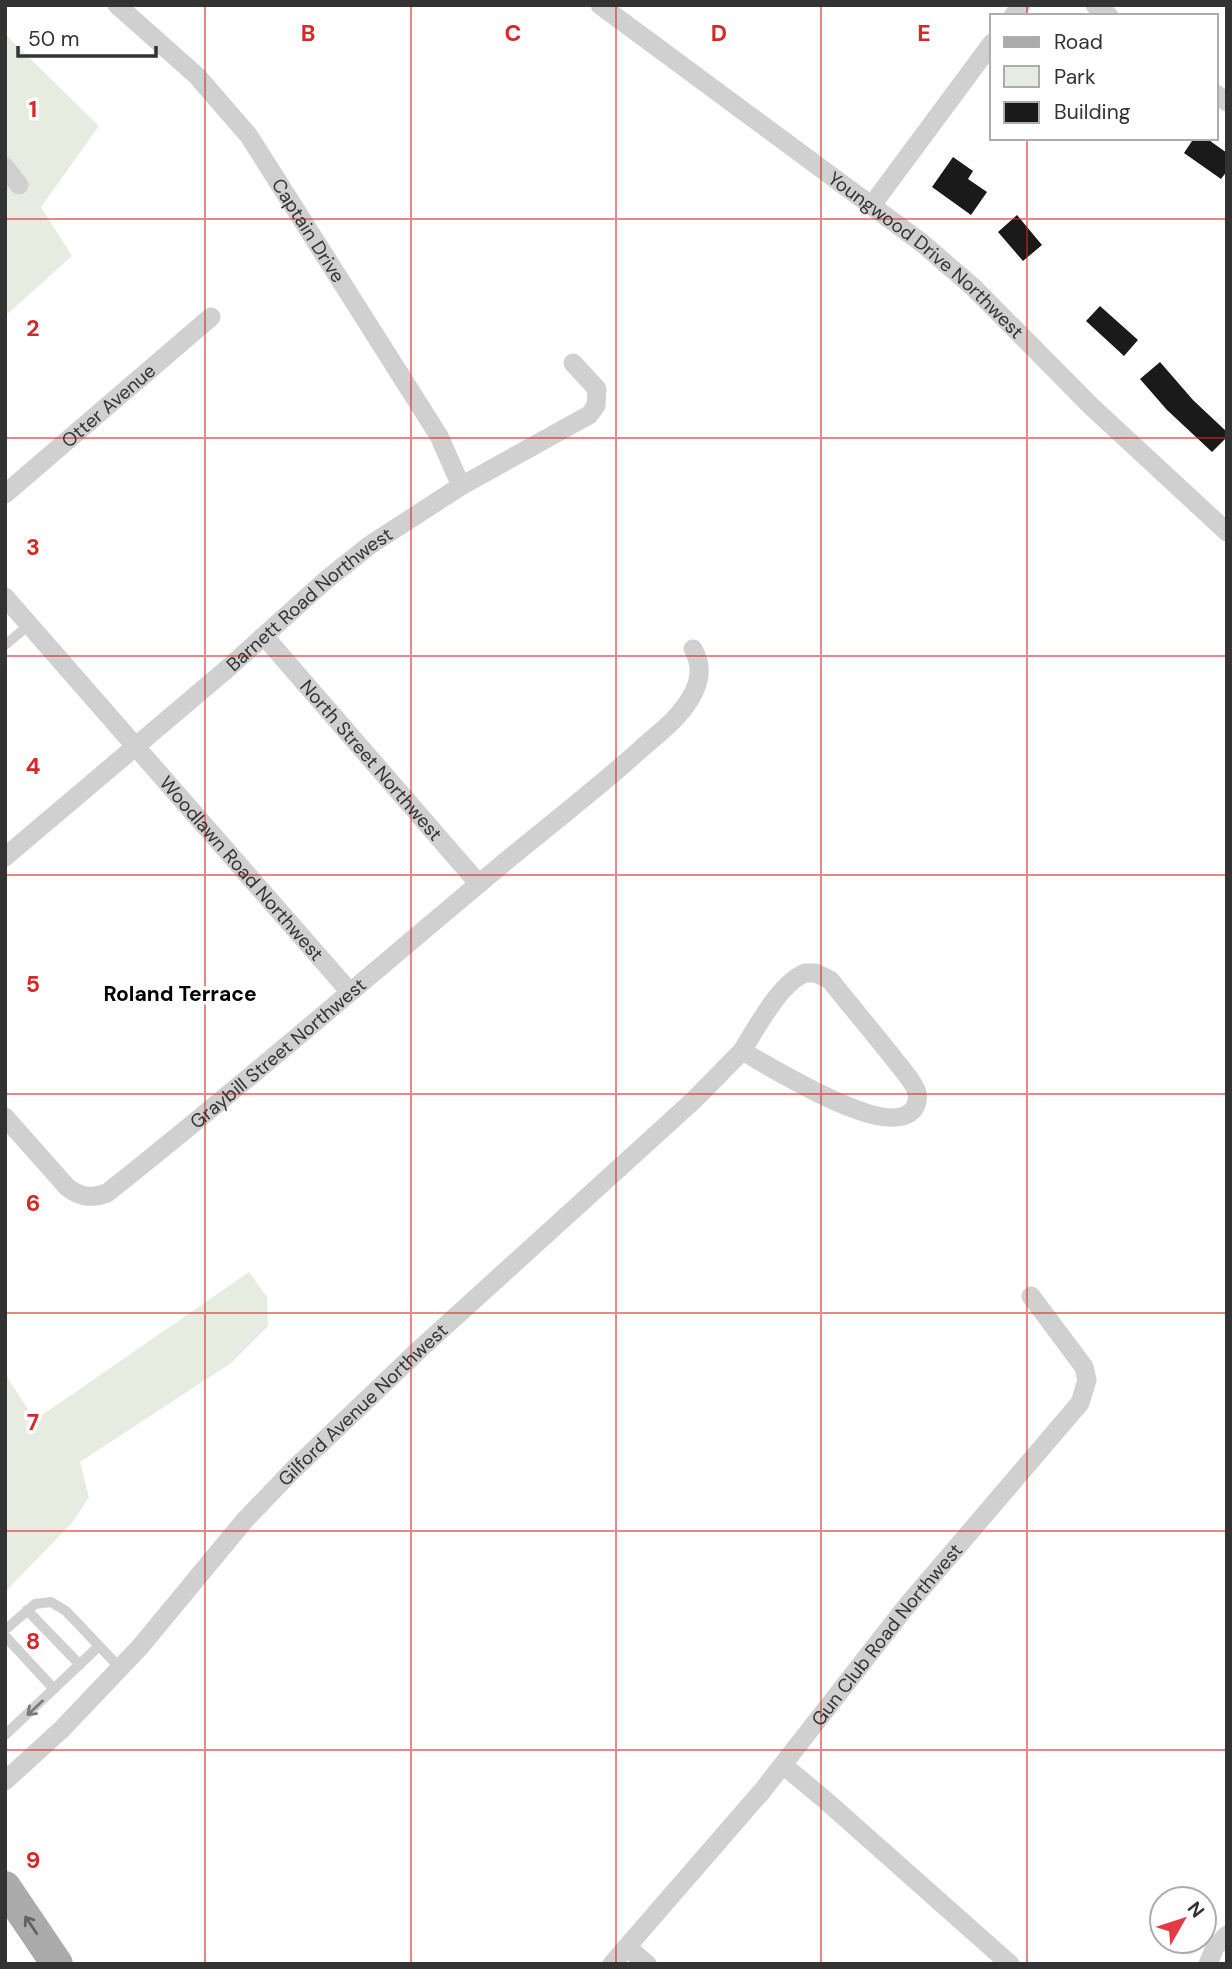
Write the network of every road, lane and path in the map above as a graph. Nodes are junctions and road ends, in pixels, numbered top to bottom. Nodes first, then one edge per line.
1 (117, 5) edge
2 (600, 5) edge
3 (990, 46) edge
4 (5, 167) edge
5 (19, 185) dead end
6 (872, 205) junction
7 (211, 317) dead end
8 (573, 363) dead end
9 (461, 486) junction
10 (5, 494) edge
11 (1227, 532) edge
12 (5, 597) edge
13 (29, 625) junction
14 (264, 636) junction
15 (5, 645) edge
16 (693, 649) dead end
17 (135, 746) junction
18 (5, 857) edge
19 (479, 884) junction
20 (350, 992) junction
21 (742, 1051) junction
22 (5, 1117) edge
23 (1031, 1296) dead end
24 (27, 1610) junction
25 (5, 1630) edge
26 (5, 1636) edge
27 (99, 1646) junction
28 (80, 1665) junction
29 (120, 1668) junction
30 (54, 1689) junction
31 (5, 1735) edge
32 (783, 1765) junction
33 (5, 1781) edge
34 (5, 1887) edge
35 (1227, 1935) edge
36 (627, 1947) junction
37 (57, 1964) edge
38 (612, 1964) edge
39 (647, 1964) edge
40 (1010, 1964) edge
41 (1208, 1964) edge

1 - 9 street, Captain Drive
2 - 6 street, Youngwood Drive Northwest
3 - 6 street
4 - 5 street
6 - 11 street, Youngwood Drive Northwest
7 - 10 street, Otter Avenue
8 - 9 street, Barnett Road Northwest
9 - 14 street, Barnett Road Northwest
12 - 13 street, Woodlawn Road Northwest
13 - 15 lane
13 - 17 street, Woodlawn Road Northwest
14 - 17 street, Barnett Road Northwest
14 - 19 street, North Street Northwest
16 - 19 street, Graybill Street Northwest
17 - 18 street, Barnett Road Northwest
17 - 20 street, Woodlawn Road Northwest
19 - 20 street, Graybill Street Northwest
20 - 22 street, Graybill Street Northwest
21 - 21 street, Gilford Avenue Northwest
21 - 29 street, Gilford Avenue Northwest
23 - 32 street, Gun Club Road Northwest
24 - 25 lane
24 - 27 lane
24 - 28 lane
26 - 30 lane
27 - 28 lane
27 - 29 lane
28 - 30 lane
29 - 33 street, Gilford Avenue Northwest
30 -> 31 lane
32 - 36 street, Gun Club Road Northwest
32 - 40 street
37 -> 34 main road
35 - 41 street
36 - 38 street, Gun Club Road Northwest
36 - 39 street

